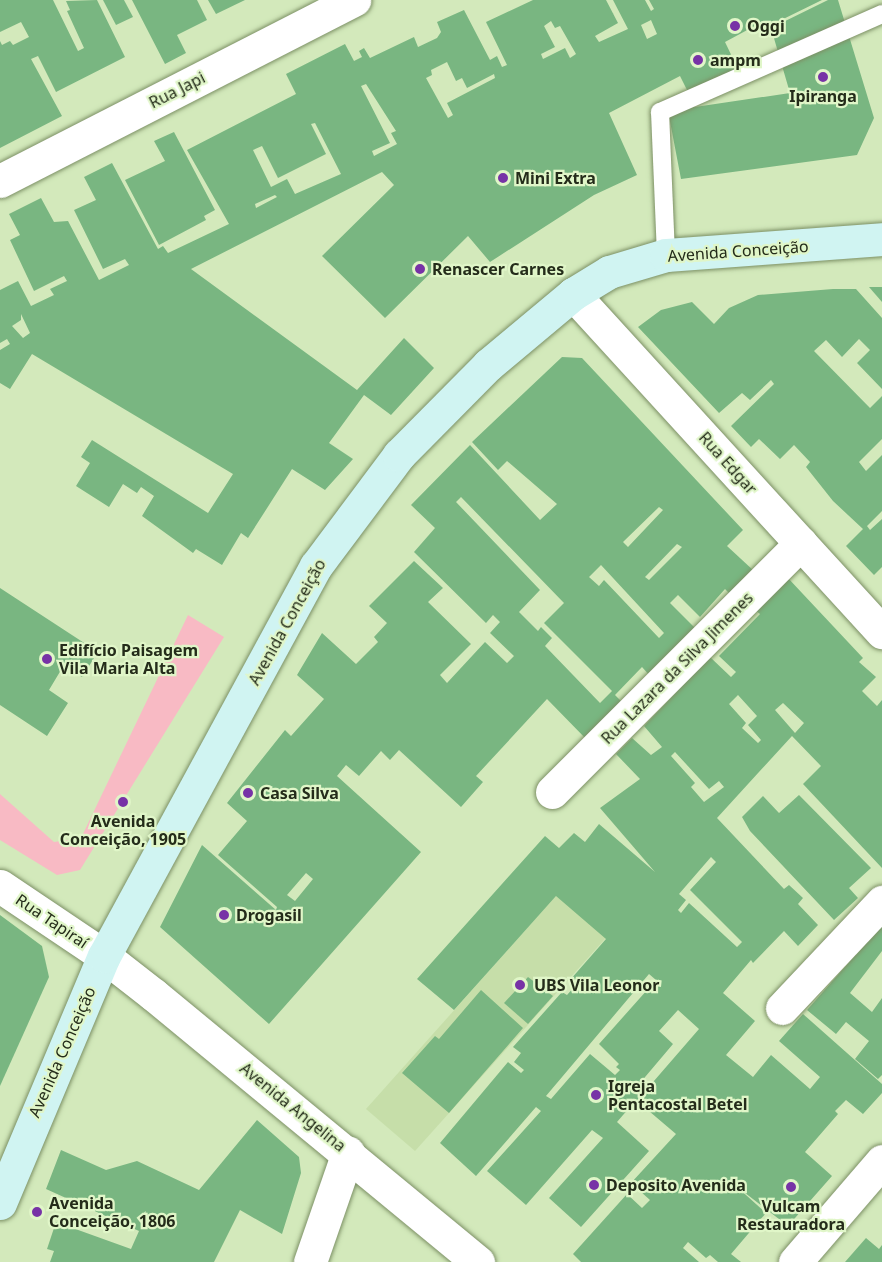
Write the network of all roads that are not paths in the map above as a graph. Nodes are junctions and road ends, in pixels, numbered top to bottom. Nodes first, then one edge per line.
1 (354, 0) edge
2 (882, 14) edge
3 (0, 181) edge
4 (882, 239) edge
5 (666, 255) junction
6 (573, 294) junction
7 (801, 543) junction
8 (882, 632) edge
9 (552, 792) dead end
10 (0, 886) edge
11 (882, 902) edge
12 (104, 956) junction
13 (782, 1008) dead end
14 (348, 1152) junction
15 (882, 1161) edge
16 (0, 1203) edge
17 (310, 1262) edge
18 (478, 1262) edge
19 (795, 1262) edge

1 - 3 street, Rua Japi
2 - 5 lane
4 - 5 main road, Avenida Conceição
5 - 6 main road, Avenida Conceição
6 - 7 street, Rua Edgar
6 - 12 main road, Avenida Conceição
7 - 8 street, Rua Edgar
7 - 9 street, Rua Lazara da Silva Jimenes
10 - 12 street, Rua Tapiraí
11 - 13 street
12 - 14 street, Avenida Angelina
12 - 16 main road, Avenida Conceição
14 - 17 street
14 - 18 street, Avenida Angelina
15 - 19 street

